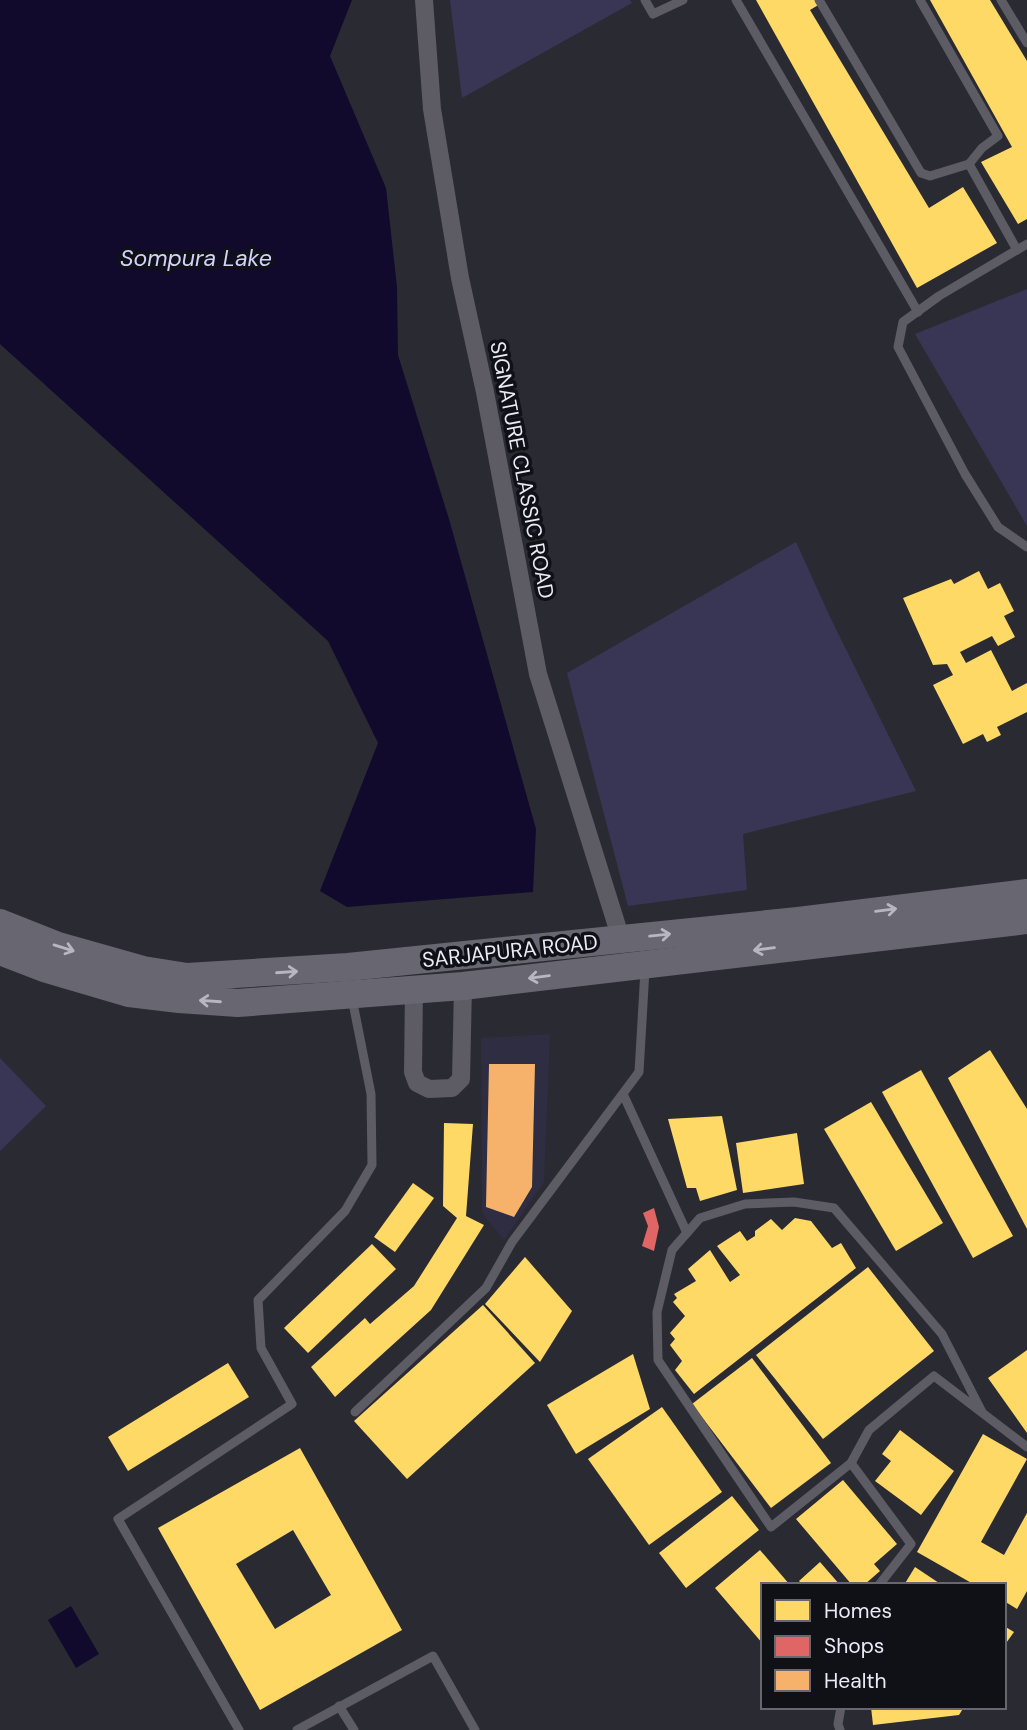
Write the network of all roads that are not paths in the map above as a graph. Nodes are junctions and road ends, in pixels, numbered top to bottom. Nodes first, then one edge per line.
1 (424, 0) edge
2 (645, 0) edge
3 (683, 0) edge
4 (736, 0) edge
5 (819, 0) edge
6 (920, 0) edge
7 (1001, 0) edge
8 (1027, 43) edge
9 (969, 164) junction
10 (1027, 244) edge
11 (1017, 250) junction
12 (918, 312) junction
13 (1027, 547) edge
14 (1027, 893) edge
15 (1027, 920) edge
16 (0, 923) edge
17 (799, 933) junction
18 (621, 939) junction
19 (0, 951) edge
20 (645, 965) junction
21 (348, 967) junction
22 (463, 986) junction
23 (414, 989) junction
24 (351, 995) junction
25 (623, 1094) junction
26 (687, 1233) junction
27 (355, 1412) dead end
28 (982, 1412) junction
29 (1027, 1447) edge
30 (851, 1463) junction
31 (881, 1583) edge
32 (340, 1706) junction
33 (841, 1709) edge
34 (239, 1730) edge
35 (297, 1730) edge
36 (354, 1730) edge
37 (475, 1730) edge
38 (841, 1730) edge

1 - 18 street, SIGNATURE CLASSIC ROAD
2 - 3 lane
4 - 12 lane
5 - 9 lane
6 - 9 lane
7 - 8 lane
9 - 11 lane
10 - 11 lane
11 - 12 lane
12 - 13 lane
17 -> 14 main road, SARJAPURA ROAD
15 - 17 main road, SARJAPURA ROAD
16 -> 21 main road, SARJAPURA ROAD
18 -> 17 main road, SARJAPURA ROAD
17 -> 20 main road, SARJAPURA ROAD
18 - 21 main road, SARJAPURA ROAD
24 -> 19 main road, SARJAPURA ROAD
20 -> 22 main road, SARJAPURA ROAD
20 - 25 lane
21 - 24 main road
22 - 23 main road, SARJAPURA ROAD
22 - 23 street
23 - 24 main road, SARJAPURA ROAD
24 - 34 lane
25 - 26 lane
25 - 27 lane
26 - 28 lane
26 - 30 lane
28 - 29 lane
28 - 30 lane
30 - 31 lane
32 - 35 lane
32 - 36 lane
32 - 37 lane
33 - 38 lane

